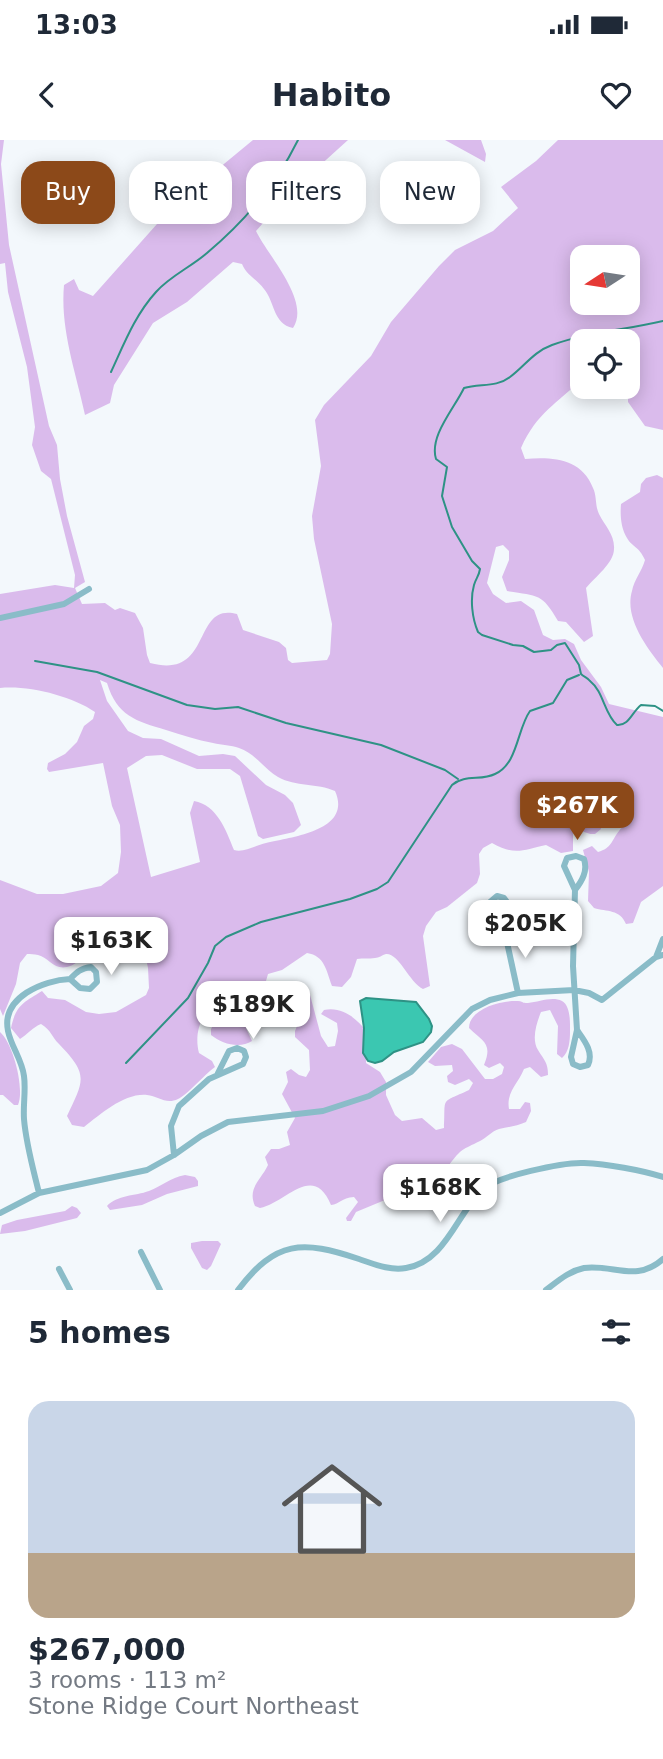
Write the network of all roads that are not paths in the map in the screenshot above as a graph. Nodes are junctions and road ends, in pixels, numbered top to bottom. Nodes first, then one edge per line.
1 (89, 589) dead end
2 (0, 618) edge
3 (575, 890) junction
4 (505, 933) junction
5 (663, 939) edge
6 (659, 956) edge
7 (71, 979) dead end
8 (575, 990) junction
9 (518, 993) junction
10 (4, 1025) edge
11 (577, 1030) junction
12 (218, 1073) junction
13 (174, 1155) junction
14 (663, 1175) edge
15 (39, 1193) junction
16 (0, 1213) edge
17 (141, 1252) dead end
18 (663, 1259) edge
19 (59, 1269) dead end
20 (70, 1290) edge
21 (160, 1290) edge
22 (238, 1290) edge
23 (546, 1290) edge

1 - 2 street
3 - 3 street
3 - 8 street
4 - 4 street
4 - 9 street
5 - 6 street
6 - 8 street
7 - 10 street
8 - 9 street
8 - 11 street
9 - 13 street
10 - 15 street
11 - 11 street
12 - 12 street
12 - 13 street
13 - 15 street
14 - 22 street
15 - 16 street
17 - 21 street
18 - 23 street
19 - 20 street

